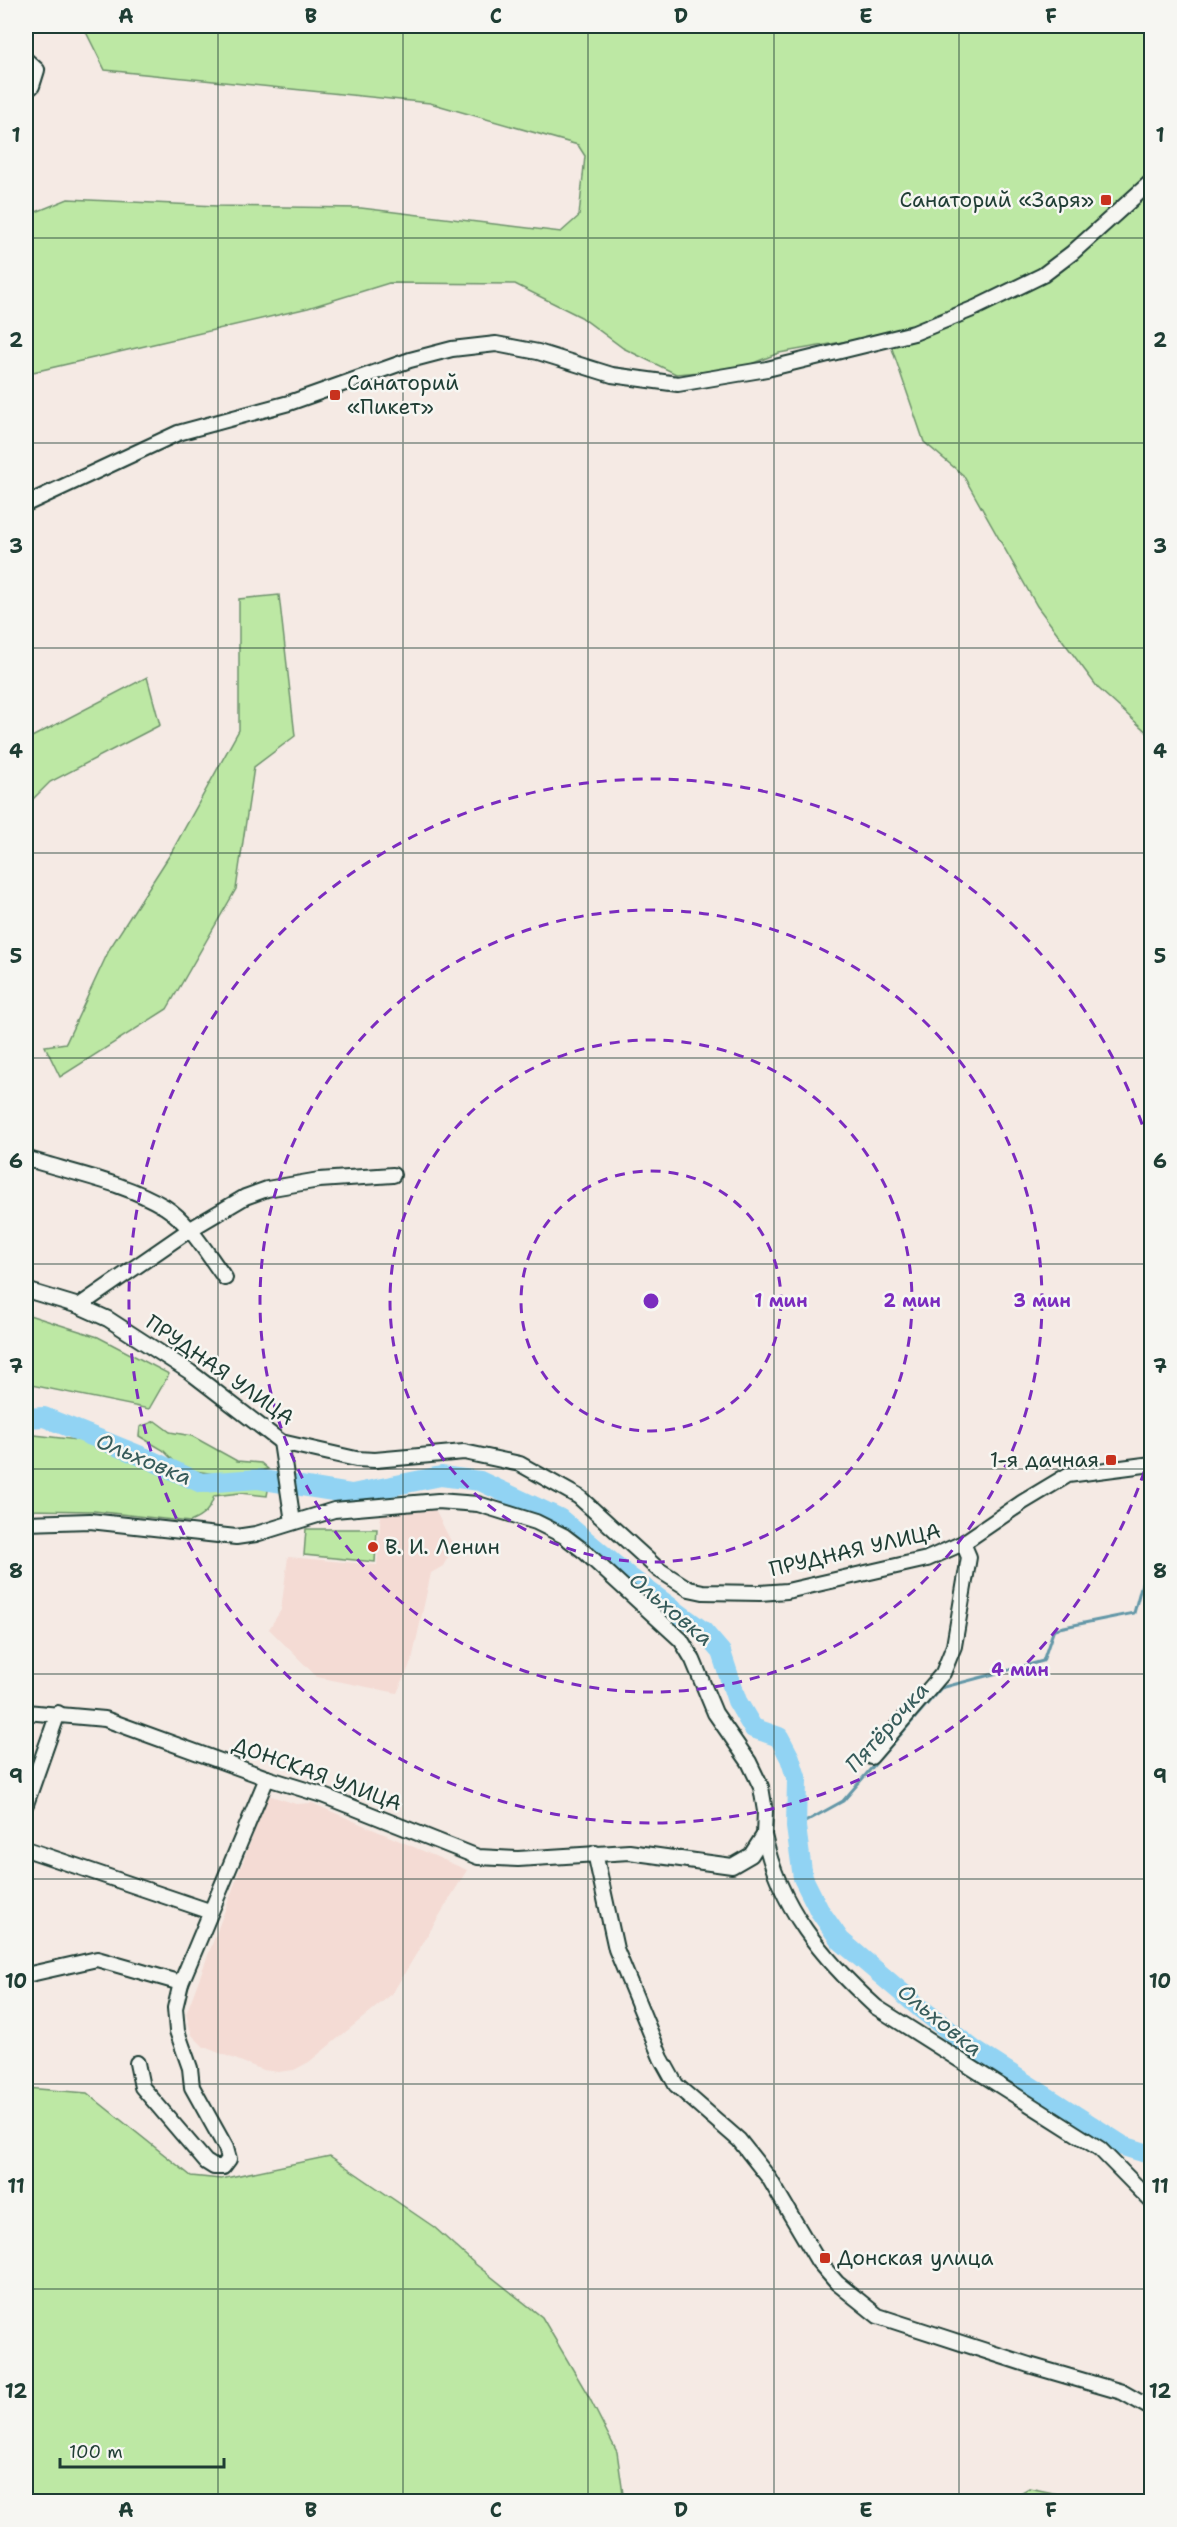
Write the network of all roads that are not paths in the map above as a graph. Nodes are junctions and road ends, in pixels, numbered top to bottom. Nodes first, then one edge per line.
1 (26, 60) edge
2 (26, 91) edge
3 (1152, 181) edge
4 (26, 504) edge
5 (26, 1158) edge
6 (393, 1175) dead end
7 (189, 1230) junction
8 (225, 1278) dead end
9 (26, 1290) edge
10 (79, 1306) junction
11 (281, 1442) junction
12 (1152, 1464) edge
13 (292, 1522) junction
14 (26, 1523) edge
15 (963, 1543) junction
16 (26, 1712) edge
17 (58, 1713) junction
18 (871, 1757) dead end
19 (267, 1778) junction
20 (26, 1804) edge
21 (764, 1835) junction
22 (26, 1849) edge
23 (596, 1853) junction
24 (209, 1911) junction
25 (26, 1975) edge
26 (180, 1983) junction
27 (137, 2063) dead end
28 (1152, 2202) edge
29 (1152, 2409) edge

1 - 2 street
3 - 4 street
5 - 7 street
6 - 7 street
7 - 8 street
7 - 10 street
9 - 10 street, ПРУДНАЯ УЛИЦА
10 - 11 street, ПРУДНАЯ УЛИЦА
11 - 13 street
11 - 15 street, ПРУДНАЯ УЛИЦА
12 - 15 street, ПРУДНАЯ УЛИЦА
13 - 14 street
13 - 21 street
15 - 18 street
16 - 17 street, ДОНСКАЯ УЛИЦА
17 - 19 street, ДОНСКАЯ УЛИЦА
17 - 20 street
19 - 23 street, ДОНСКАЯ УЛИЦА
19 - 24 street
21 - 23 street, ДОНСКАЯ УЛИЦА
21 - 28 street
22 - 24 street
23 - 29 street
24 - 26 street
25 - 26 street
26 - 27 street

